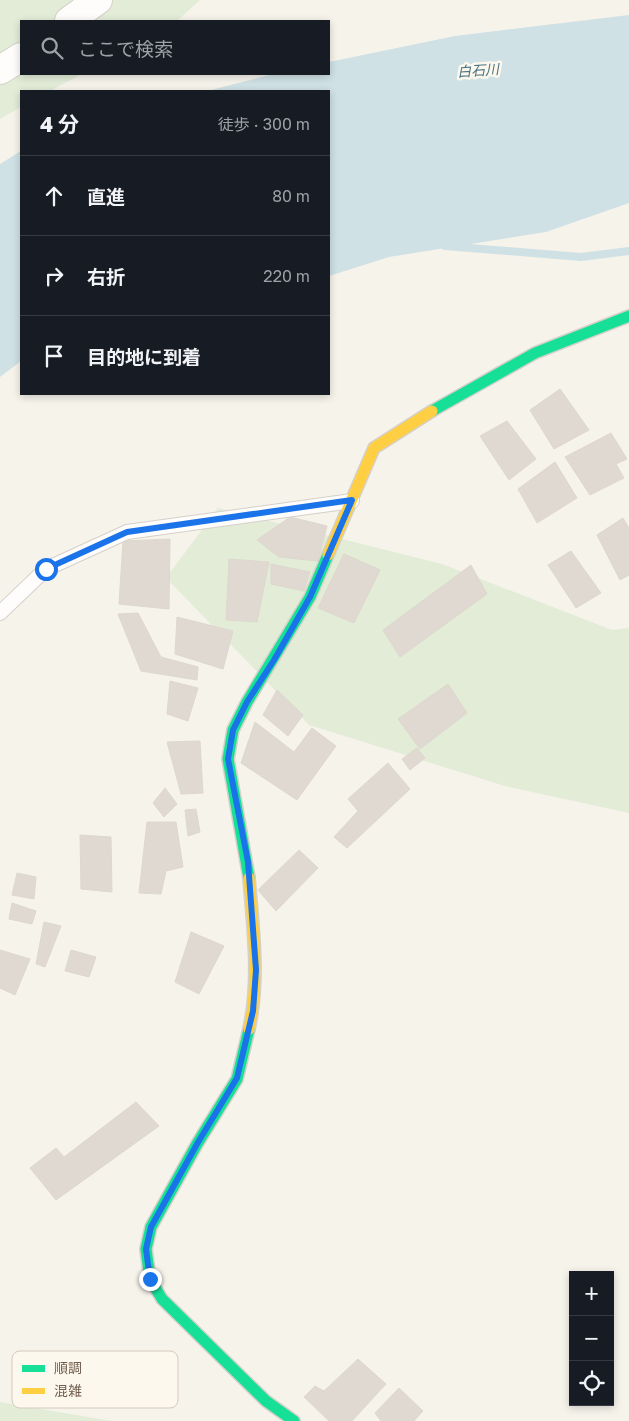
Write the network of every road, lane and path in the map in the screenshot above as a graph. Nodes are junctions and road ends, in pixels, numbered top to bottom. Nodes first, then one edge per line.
1 (98, 0) edge
2 (70, 20) edge
3 (20, 57) edge
4 (0, 70) edge
5 (629, 316) edge
6 (352, 500) junction
7 (0, 614) edge
8 (294, 1421) edge

1 - 2 street
3 - 4 street
5 - 6 street
6 - 7 lane
6 - 8 street

